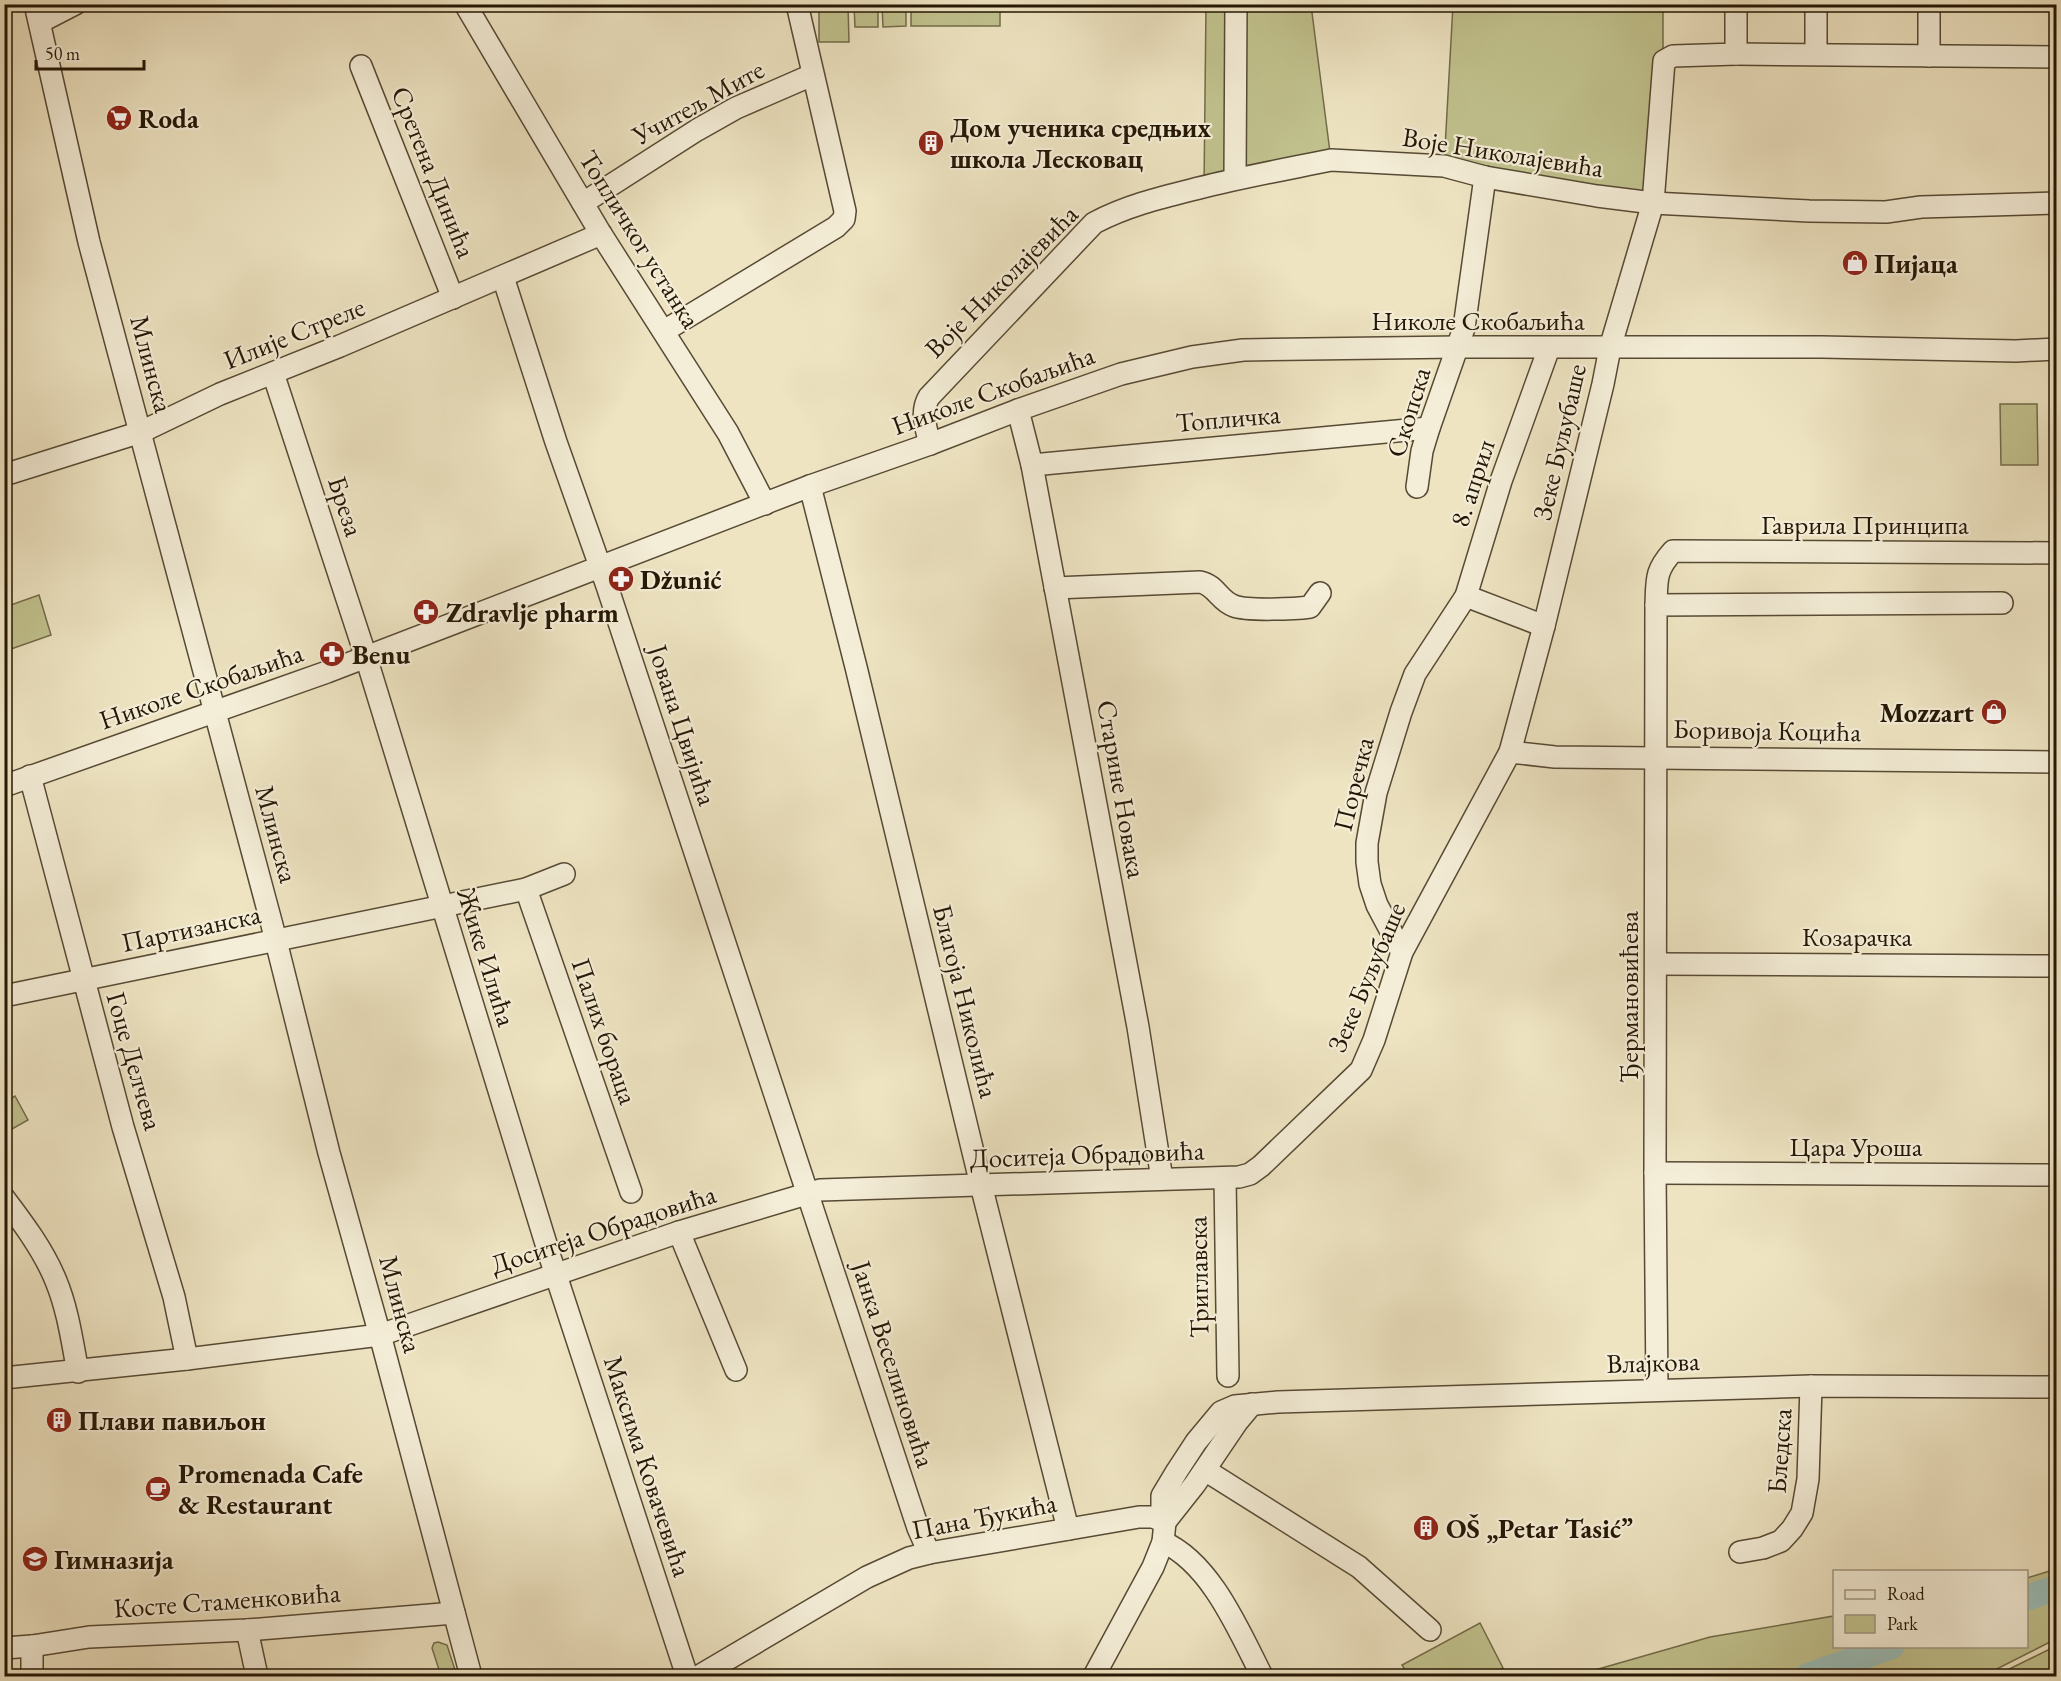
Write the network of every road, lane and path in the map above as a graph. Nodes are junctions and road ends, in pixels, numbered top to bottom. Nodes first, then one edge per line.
1 (75, 4) edge
2 (465, 4) edge
3 (797, 4) edge
4 (1236, 4) edge
5 (1736, 4) edge
6 (1816, 4) edge
7 (1929, 4) edge
8 (36, 11) edge
9 (1736, 54) junction
10 (1816, 54) junction
11 (1929, 56) junction
12 (2056, 57) edge
13 (361, 66) dead end
14 (812, 75) junction
15 (1485, 177) junction
16 (1235, 178) junction
17 (583, 203) junction
18 (1653, 203) junction
19 (2056, 203) edge
20 (601, 234) junction
21 (503, 277) junction
22 (453, 298) junction
23 (664, 332) junction
24 (1458, 347) junction
25 (1550, 348) junction
26 (1610, 348) junction
27 (2056, 349) edge
28 (273, 373) junction
29 (1018, 410) junction
30 (1429, 428) junction
31 (141, 432) junction
32 (930, 444) junction
33 (1032, 465) junction
34 (4, 475) edge
35 (810, 486) junction
36 (1417, 487) dead end
37 (765, 504) junction
38 (1673, 551) joint
39 (2056, 553) edge
40 (600, 567) junction
41 (1056, 588) junction
42 (1320, 593) dead end
43 (1466, 596) junction
44 (2002, 603) dead end
45 (1656, 605) junction
46 (1544, 626) junction
47 (1442, 632) joint
48 (366, 657) junction
49 (215, 710) junction
50 (1510, 752) junction
51 (1656, 757) junction
52 (2056, 762) edge
53 (30, 776) junction
54 (4, 786) edge
55 (564, 874) dead end
56 (526, 889) junction
57 (441, 906) junction
58 (276, 939) junction
59 (1402, 952) junction
60 (1657, 964) junction
61 (2056, 966) edge
62 (83, 980) junction
63 (4, 996) edge
64 (1655, 1173) junction
65 (2056, 1175) edge
66 (1226, 1178) junction
67 (1162, 1179) junction
68 (981, 1185) junction
69 (631, 1192) dead end
70 (808, 1192) junction
71 (4, 1198) edge
72 (679, 1232) junction
73 (555, 1274) junction
74 (380, 1335) junction
75 (187, 1359) junction
76 (736, 1370) dead end
77 (78, 1372) junction
78 (1228, 1376) junction
79 (4, 1378) edge
80 (1812, 1386) junction
81 (2056, 1387) edge
82 (1657, 1390) junction
83 (1252, 1404) junction
84 (1226, 1409) junction
85 (1205, 1470) junction
86 (1068, 1529) junction
87 (1164, 1532) junction
88 (928, 1552) junction
89 (1740, 1552) dead end
90 (454, 1613) junction
91 (247, 1630) junction
92 (1430, 1630) dead end
93 (32, 1646) junction
94 (4, 1648) edge
95 (32, 1677) edge
96 (257, 1677) edge
97 (471, 1677) edge
98 (687, 1677) edge
99 (699, 1677) edge
100 (1094, 1677) edge
101 (1262, 1677) edge

1 - 8 street
2 - 17 street, Топличког устанка
3 - 14 street
4 - 16 street
5 - 9 street
6 - 10 street
7 - 11 street
8 - 31 street, Млинска
9 - 10 street
9 - 18 street, Зеке Буљубаше
10 - 11 street
11 - 12 street
13 - 22 street, Сретена Динића
14 - 17 street, Учитељ Мите
14 - 23 street
15 - 16 street, Воје Николајевића
15 - 18 street, Воје Николајевића
15 - 24 street, Скопска
16 - 32 street, Воје Николајевића
17 - 20 street, Топличког устанка
18 - 19 street, Воје Николајевића
18 - 26 street, Зеке Буљубаше
20 - 21 street, Илије Стреле
20 - 23 street, Топличког устанка
21 - 22 street, Илије Стреле
21 - 40 street, Јована Цвијића
22 - 28 street, Илије Стреле
23 - 37 street, Топличког устанка
24 - 25 street, Николе Скобаљића
24 - 29 street, Николе Скобаљића
24 - 30 street, Скопска
25 - 26 street, Николе Скобаљића
25 - 43 street, 8. април
26 - 27 street, Николе Скобаљића
26 - 46 street, Зеке Буљубаше
28 - 31 street, Илије Стреле
28 - 48 street, Бреза
29 - 32 street, Николе Скобаљића
29 - 33 street, Старине Новака
30 - 33 street, Топличка
30 - 36 street, Скопска
31 - 34 street, Илије Стреле
31 - 49 street, Млинска
32 - 35 street, Николе Скобаљића
33 - 41 street, Старине Новака
35 - 37 street, Николе Скобаљића
35 - 68 street, Благоја Николића
37 - 40 street, Николе Скобаљића
38 - 39 street, Гаврила Принципа
38 - 45 street, Ђермановићева
40 - 48 street, Николе Скобаљића
40 - 70 street, Јована Цвијића
41 - 42 street
41 - 67 street, Старине Новака
43 - 46 street
43 - 47 street, 8. април
44 - 45 street
45 - 51 street, Ђермановићева
46 - 50 street, Зеке Буљубаше
47 - 59 street, Поречка
48 - 49 street, Николе Скобаљића
48 - 57 street, Жике Илића
49 - 53 street, Николе Скобаљића
49 - 58 street, Млинска
50 - 51 street
50 - 59 street, Зеке Буљубаше
51 - 52 street, Боривоја Коцића
51 - 60 street, Ђермановићева
53 - 54 street, Николе Скобаљића
53 - 62 street, Гоце Делчева
55 - 56 street, Партизанска
56 - 57 street, Партизанска
56 - 69 street, Палих бораца
57 - 58 street, Партизанска
57 - 73 street, Жике Илића
58 - 62 street, Партизанска
58 - 74 street, Млинска
59 - 66 street, Зеке Буљубаше
60 - 61 street, Козарачка
60 - 64 street, Ђермановићева
62 - 63 street, Партизанска
62 - 75 street, Гоце Делчева
64 - 65 street, Цара Уроша
64 - 82 street, Ђермановићева
66 - 67 street, Доситеја Обрадовића
66 - 78 street, Триглавска
67 - 68 street, Доситеја Обрадовића
68 - 70 street, Доситеја Обрадовића
68 - 86 street, Благоја Николића
70 - 72 street, Доситеја Обрадовића
70 - 88 street, Јанка Веселиновића
71 - 77 street
72 - 73 street, Доситеја Обрадовића
72 - 76 street
73 - 74 street, Доситеја Обрадовића
73 - 98 street, Максима Ковачевића
74 - 75 street, Доситеја Обрадовића
74 - 90 street, Млинска
75 - 77 street, Доситеја Обрадовића
77 - 79 street, Доситеја Обрадовића
78 - 83 street
78 - 84 street, Триглавска
80 - 81 street, Влајкова
80 - 82 street, Влајкова
80 - 89 street, Бледска
82 - 83 street, Влајкова
83 - 84 street, Влајкова
83 - 85 street
84 - 87 street
85 - 87 street
85 - 92 street
86 - 87 street, Пана Ђукића
86 - 88 street, Пана Ђукића
87 - 100 street
87 - 101 street
88 - 99 street, Пана Ђукића
90 - 91 street, Косте Стаменковића
90 - 97 street, Млинска
91 - 93 street, Косте Стаменковића
91 - 96 street
93 - 94 street, Косте Стаменковића
93 - 95 street

